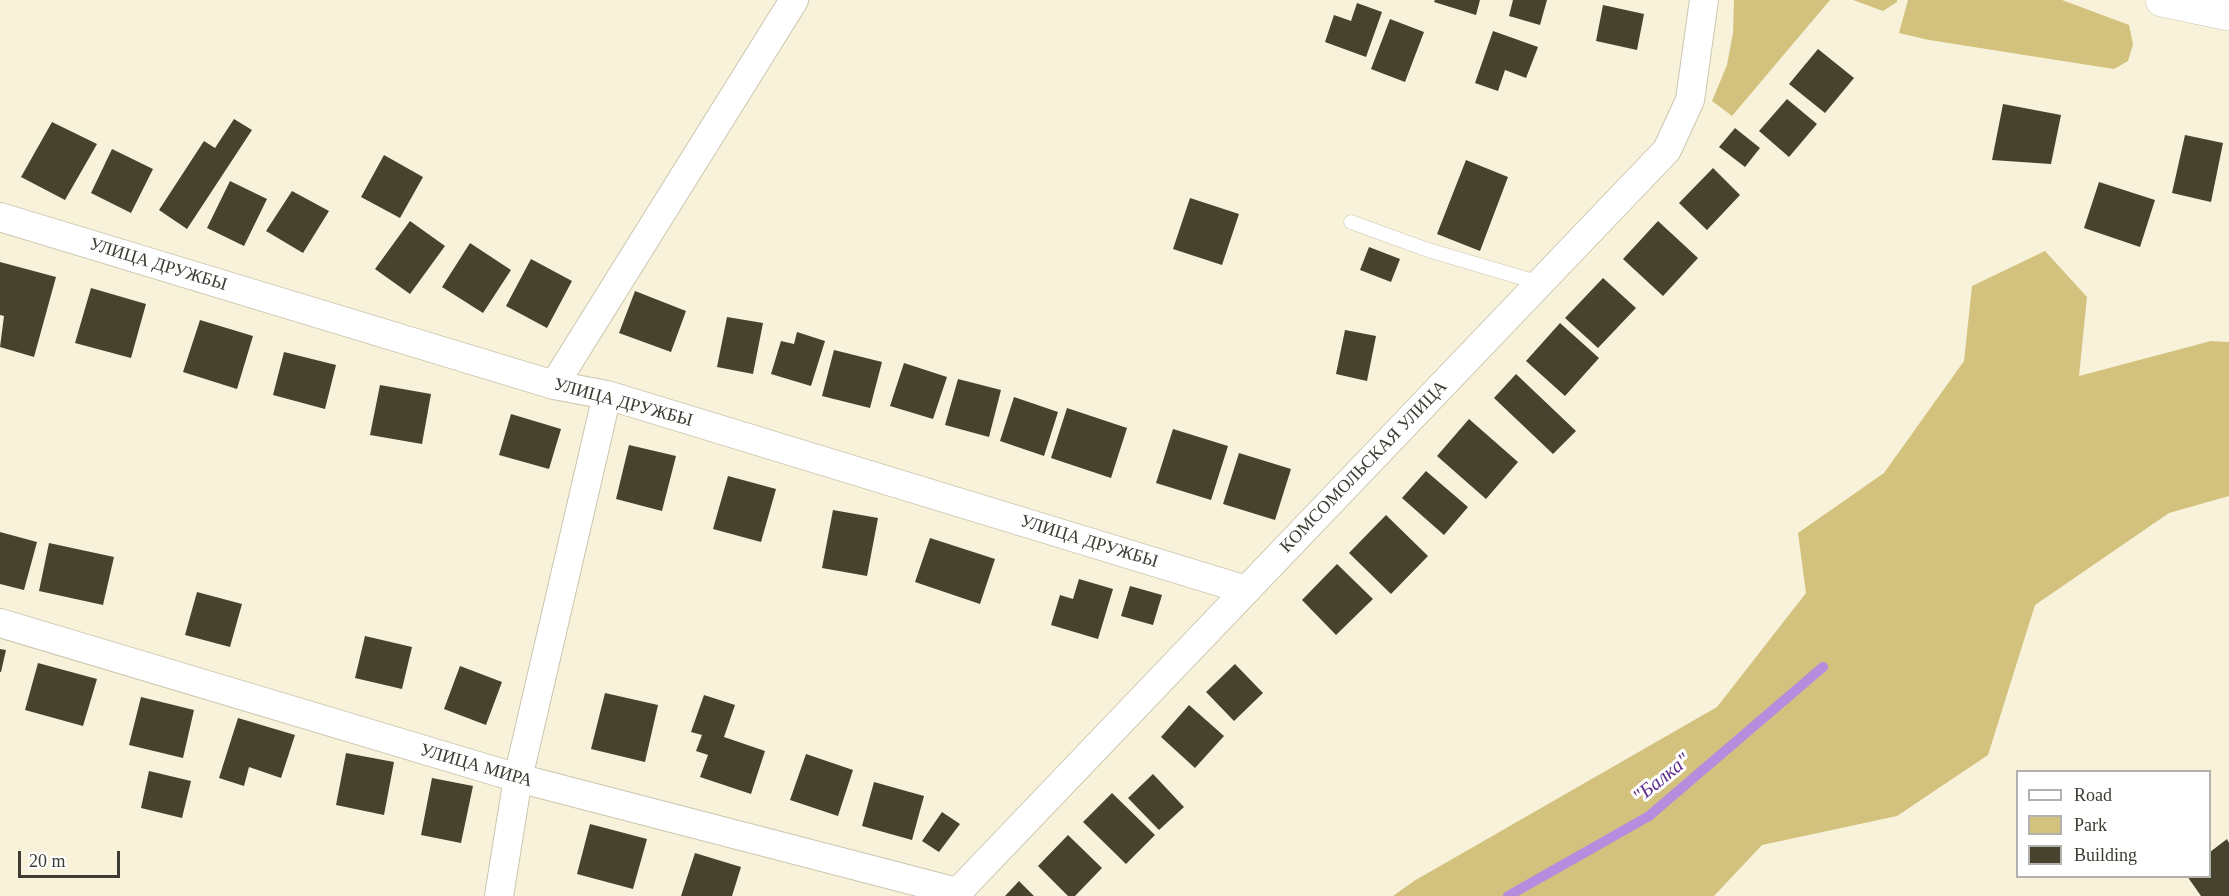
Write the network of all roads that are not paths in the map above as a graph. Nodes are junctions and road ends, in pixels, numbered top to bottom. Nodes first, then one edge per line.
1 (794, 0) edge
2 (1704, 0) edge
3 (2162, 0) edge
4 (2229, 14) edge
5 (0, 217) edge
6 (1351, 222) dead end
7 (1540, 283) junction
8 (554, 385) junction
9 (607, 395) junction
10 (1246, 590) junction
11 (0, 623) edge
12 (518, 778) junction
13 (956, 894) edge
14 (500, 896) edge

1 - 8 street
2 - 7 street, КОМСОМОЛЬСКАЯ УЛИЦА
3 - 4 street
5 - 8 street, УЛИЦА ДРУЖБЫ
6 - 7 lane
7 - 10 street, КОМСОМОЛЬСКАЯ УЛИЦА
8 - 9 street, УЛИЦА ДРУЖБЫ
9 - 10 street, УЛИЦА ДРУЖБЫ
9 - 12 street
10 - 13 street, КОМСОМОЛЬСКАЯ УЛИЦА
11 - 12 street, УЛИЦА МИРА
12 - 13 street, УЛИЦА МИРА
12 - 14 street

